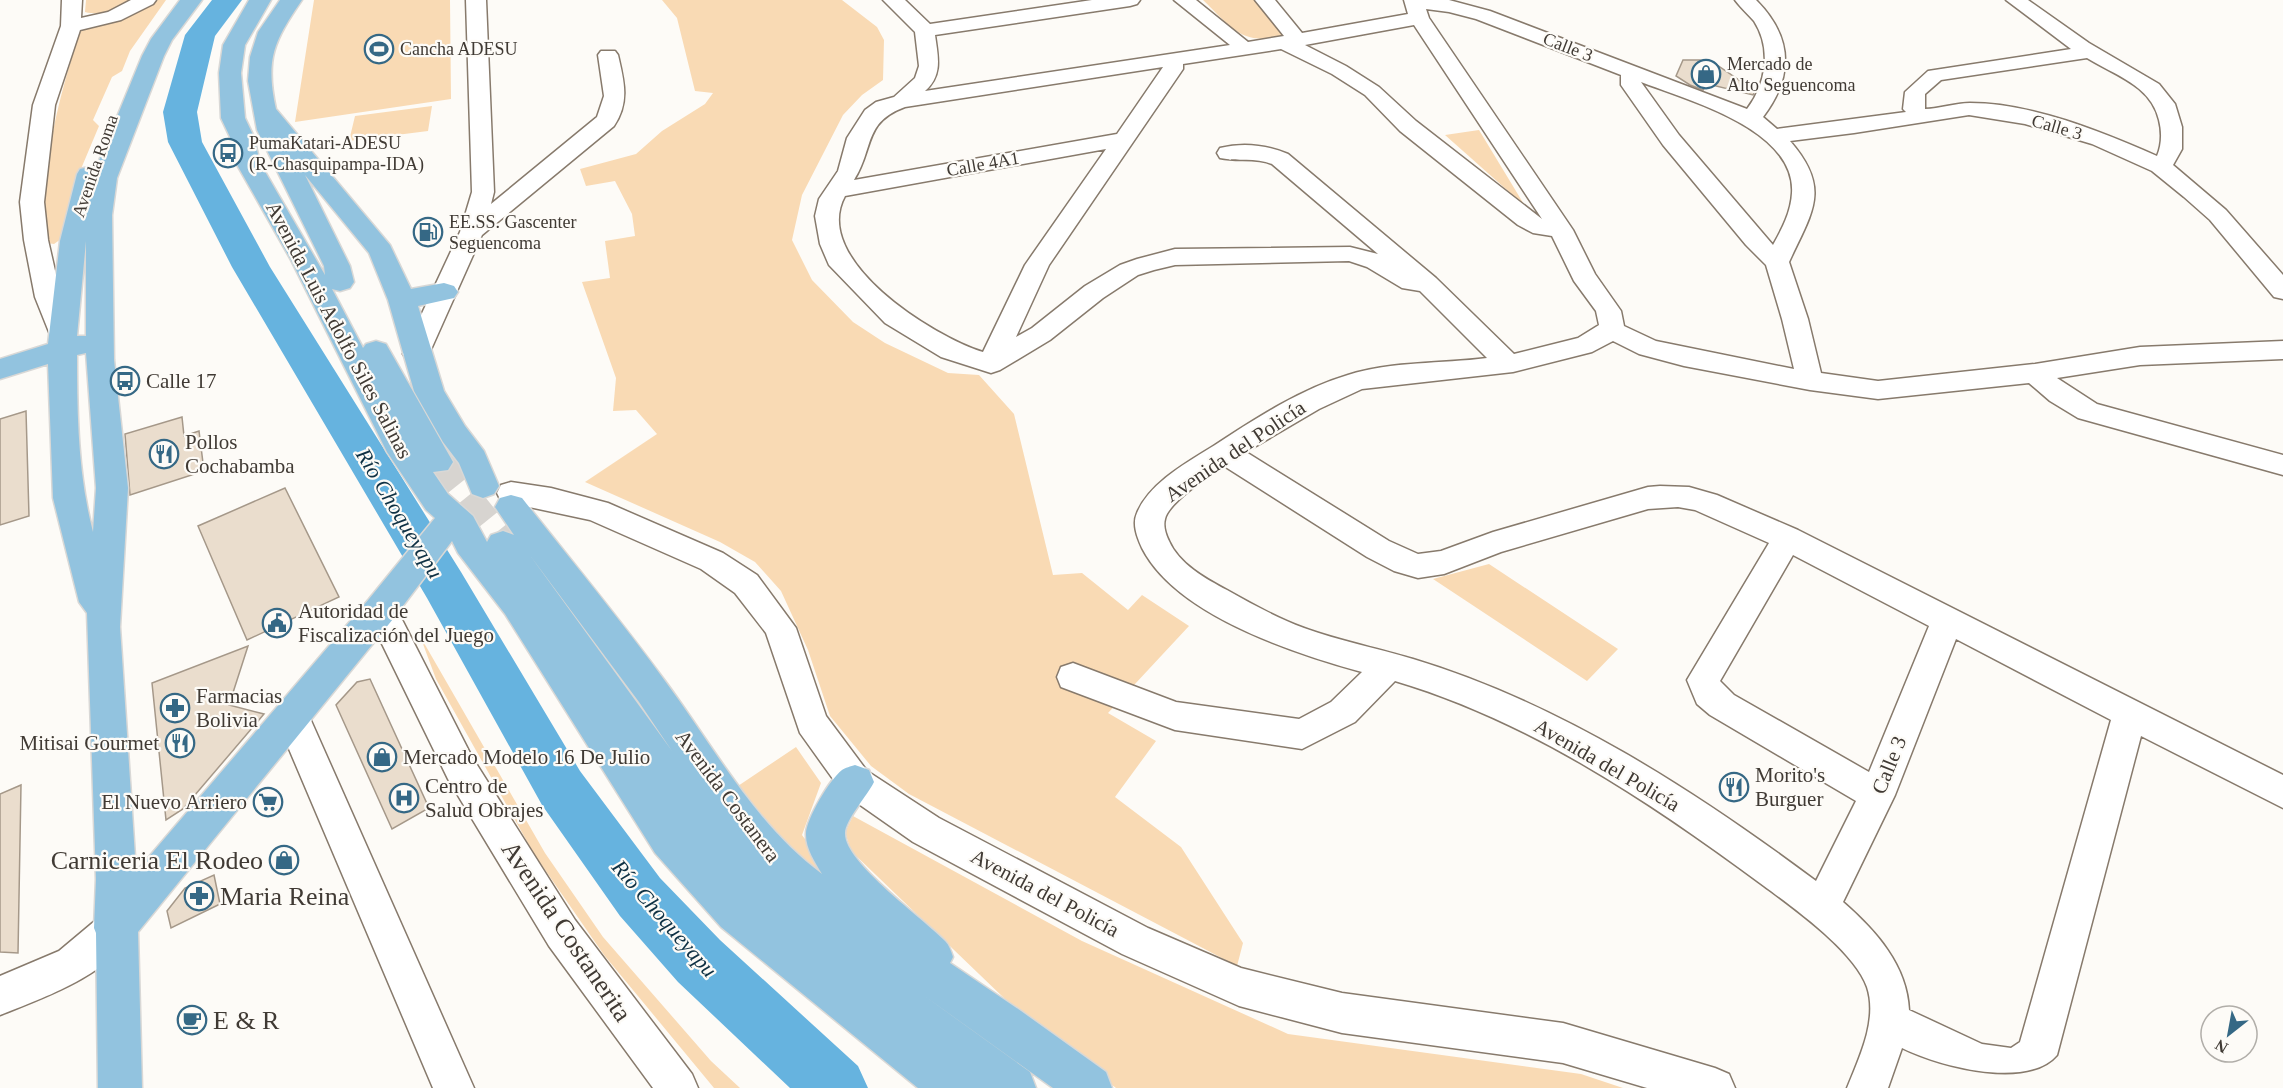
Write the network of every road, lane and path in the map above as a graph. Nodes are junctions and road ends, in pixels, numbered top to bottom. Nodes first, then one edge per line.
1 (72, 0) edge
2 (146, 0) edge
3 (176, 0) edge
4 (191, 0) edge
5 (260, 0) edge
6 (291, 0) edge
7 (476, 0) edge
8 (893, 0) edge
9 (1130, 0) edge
10 (1184, 0) edge
11 (1265, 0) edge
12 (1769, 0) edge
13 (2016, 0) edge
14 (1746, 2) edge
15 (1416, 7) edge
16 (71, 26) junction
17 (925, 31) junction
18 (1291, 42) junction
19 (1243, 48) junction
20 (2089, 52) junction
21 (608, 55) dead end
22 (1173, 58) junction
23 (1635, 73) junction
24 (902, 101) junction
25 (264, 110) junction
26 (1919, 116) junction
27 (1750, 118) junction
28 (1774, 136) junction
29 (242, 137) junction
30 (1126, 139) junction
31 (1227, 153) dead end
32 (2160, 166) junction
33 (839, 190) junction
34 (1561, 230) junction
35 (472, 232) junction
36 (1777, 262) junction
37 (340, 282) junction
38 (1427, 284) junction
39 (2283, 291) edge
40 (444, 292) junction
41 (402, 300) junction
42 (1610, 329) junction
43 (100, 350) junction
44 (2283, 350) edge
45 (62, 352) junction
46 (416, 354) junction
47 (1508, 363) junction
48 (991, 364) junction
49 (0, 369) edge
50 (2035, 373) junction
51 (1810, 381) junction
52 (0, 391) edge
53 (1226, 453) junction
54 (437, 462) tunnel mouth
55 (2283, 465) edge
56 (502, 508) junction
57 (453, 523) junction
58 (1787, 538) junction
59 (381, 609) junction
60 (1948, 619) junction
61 (103, 627) junction
62 (1389, 666) junction
63 (1073, 676) dead end
64 (2130, 713) junction
65 (292, 716) junction
66 (855, 782) junction
67 (2283, 792) edge
68 (1877, 795) junction
69 (1822, 907) junction
70 (115, 928) junction
71 (0, 996) edge
72 (1890, 1022) junction
73 (1006, 1026) junction
74 (950, 1043) junction
75 (120, 1088) edge
76 (454, 1088) edge
77 (678, 1088) edge
78 (953, 1088) edge
79 (1002, 1088) edge
80 (1014, 1088) edge
81 (1090, 1088) edge
82 (1715, 1088) edge
83 (1867, 1088) edge

1 - 16 street
2 - 16 street
3 - 45 main road, Avenida Roma
4 - 43 main road, Avenida Roma
5 - 29 main road, Avenida Luis Adolfo Siles Salinas
6 - 25 main road
7 - 35 street
8 - 17 street
9 - 17 street
10 - 19 street
11 - 18 street
12 - 14 street
13 - 20 street
14 - 27 street
15 - 18 street, Calle 3
15 - 23 street, Calle 3
15 - 34 street
16 - 45 street
17 - 24 street
18 - 19 street, Calle 3
18 - 34 street
19 - 22 street, Calle 3
20 - 26 street
20 - 32 street
21 - 35 street
22 - 24 street, Calle 3
22 - 30 street
23 - 27 street, Calle 3
23 - 36 street
24 - 33 street
25 - 37 main road
25 - 41 main road
26 - 28 street, Calle 3
26 - 32 street, Calle 3
27 - 28 street, Calle 3
28 - 36 street, Calle 3
29 - 37 main road
29 - 57 main road, Avenida Luis Adolfo Siles Salinas
30 - 33 street, Calle 4A1
30 - 48 street
31 - 38 street
32 - 39 street, Calle 3
33 - 48 street
34 - 42 street
35 - 40 street
36 - 51 street
37 - 54 main road
38 - 47 street
38 - 48 street
40 - 41 main road
40 - 46 street
41 - 46 main road
42 - 47 street, Avenida del Policía
42 - 51 street
43 - 45 main road
43 - 61 main road, Avenida Roma
44 - 50 street
45 - 49 main road
45 - 52 main road
45 - 61 main road, Avenida Roma
46 - 56 main road
47 - 53 street, Avenida del Policía
50 - 51 street
50 - 55 street
53 - 58 street
53 - 62 street, Avenida del Policía
56 - 57 main road
56 - 66 street, Avenida del Policía
56 - 73 main road, Avenida Costanera
56 - 74 main road
57 - 59 main road
57 - 78 main road
58 - 60 street
58 - 68 street
59 - 65 main road
59 - 77 street, Avenida Costanerita
60 - 64 street
60 - 68 street, Calle 3
61 - 70 main road
62 - 63 street
62 - 69 street, Avenida del Policía
64 - 67 street
64 - 72 street
65 - 70 main road
65 - 76 street
66 - 73 main road
66 - 82 street, Avenida del Policía
68 - 69 street, Calle 3
69 - 72 street, Avenida del Policía
70 - 71 street
70 - 75 main road
72 - 83 street, Avenida del Policía
73 - 81 main road, Avenida Costanera
74 - 79 main road
74 - 80 main road

